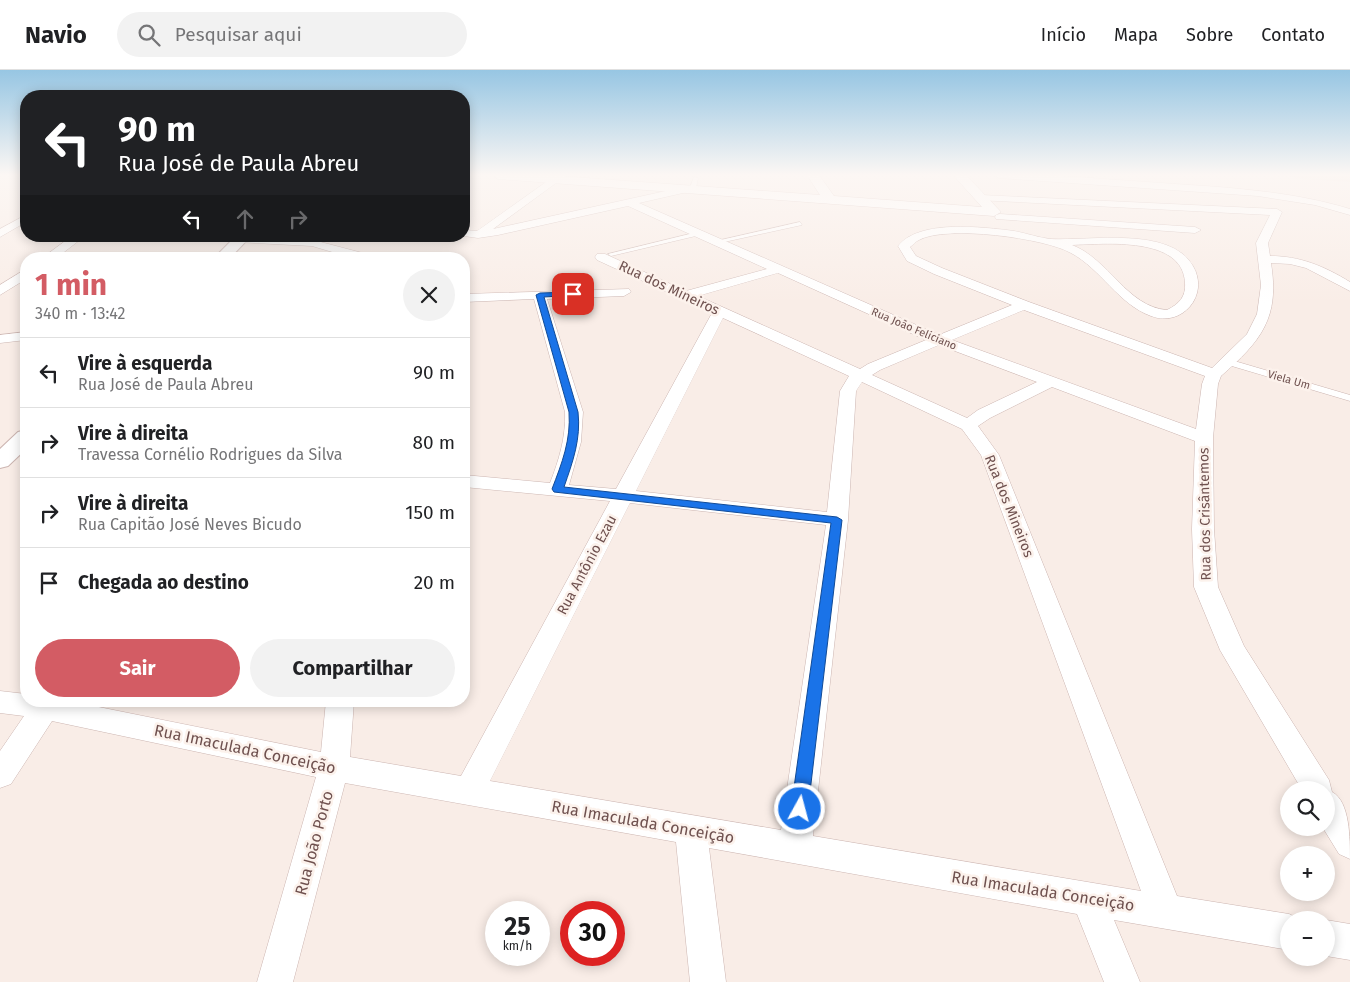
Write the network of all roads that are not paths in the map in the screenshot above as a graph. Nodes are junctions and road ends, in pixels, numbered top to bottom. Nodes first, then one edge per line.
1 (502, 218) edge
2 (564, 218) edge
3 (662, 218) edge
4 (1001, 218) edge
5 (1041, 218) edge
6 (1274, 218) edge
7 (20, 222) edge
8 (800, 224) dead end
9 (1196, 230) dead end
10 (0, 234) edge
11 (470, 234) edge
12 (698, 234) junction
13 (478, 235) junction
14 (1018, 235) junction
15 (71, 242) edge
16 (238, 242) edge
17 (299, 242) edge
18 (715, 242) junction
19 (1050, 242) junction
20 (57, 252) edge
21 (227, 252) edge
22 (345, 252) edge
23 (606, 255) joint
24 (1265, 259) junction
25 (776, 270) junction
26 (20, 277) edge
27 (1350, 288) edge
28 (0, 291) edge
29 (624, 292) dead end
30 (540, 295) junction
31 (684, 296) junction
32 (470, 298) edge
33 (1024, 305) junction
34 (718, 312) junction
35 (20, 337) edge
36 (0, 339) edge
37 (938, 340) junction
38 (1221, 368) junction
39 (860, 376) junction
40 (1050, 382) junction
41 (1350, 398) edge
42 (968, 425) junction
43 (1204, 438) junction
44 (20, 443) edge
45 (0, 462) edge
46 (470, 482) edge
47 (558, 489) junction
48 (623, 496) junction
49 (837, 520) junction
50 (0, 702) edge
51 (20, 703) edge
52 (47, 707) edge
53 (57, 707) edge
54 (339, 707) edge
55 (334, 768) junction
56 (0, 775) edge
57 (1313, 781) edge
58 (468, 791) junction
59 (1335, 819) edge
60 (691, 830) junction
61 (1350, 843) edge
62 (795, 848) junction
63 (1088, 900) junction
64 (1166, 911) junction
65 (1280, 930) edge
66 (1335, 940) edge
67 (1350, 942) edge
68 (275, 982) edge
69 (708, 982) edge
70 (1122, 982) edge

1 - 13 street
2 - 13 street
3 - 12 street, Rua João Feliciano
4 - 14 street
5 - 9 street
6 - 24 street
7 - 10 street
8 - 18 lane
11 - 13 street
12 - 18 street, Rua João Feliciano
12 - 23 lane
14 - 19 street
14 - 33 street
15 - 20 street
16 - 21 street
17 - 22 street
18 - 25 street, Rua João Feliciano
19 - 19 street
23 - 31 street, Rua dos Mineiros
24 - 27 street
24 - 38 street
25 - 31 street
25 - 37 street, Rua João Feliciano
26 - 28 street
29 - 30 street
30 - 32 street
30 - 47 street
31 - 34 street, Rua dos Mineiros
33 - 37 street
33 - 38 street
34 - 39 street, Rua dos Mineiros
34 - 48 street, Rua Antônio Ezau
35 - 36 street
37 - 39 street
37 - 40 street, Rua João Feliciano
38 - 41 lane, Viela Um
38 - 43 street, Rua dos Crisântemos
39 - 42 street, Rua dos Mineiros
39 - 49 street
40 - 42 street
40 - 43 street, Rua João Feliciano
42 - 64 street, Rua dos Mineiros
43 - 57 street, Rua dos Crisântemos
44 - 45 street
46 - 47 street
47 - 48 street
48 - 49 street
48 - 58 street, Rua Antônio Ezau
49 - 62 street
50 - 51 street, Rua Imaculada Conceição
52 - 56 street
53 - 55 street, Rua Imaculada Conceição
54 - 55 street, Rua João Porto
55 - 58 street, Rua Imaculada Conceição
55 - 68 street, Rua João Porto
58 - 60 street, Rua Imaculada Conceição
59 - 61 street
60 - 62 street, Rua Imaculada Conceição
60 - 69 street
62 - 63 street, Rua Imaculada Conceição
63 - 64 street, Rua Imaculada Conceição
63 - 70 street
64 - 65 street, Rua Imaculada Conceição
66 - 67 street

